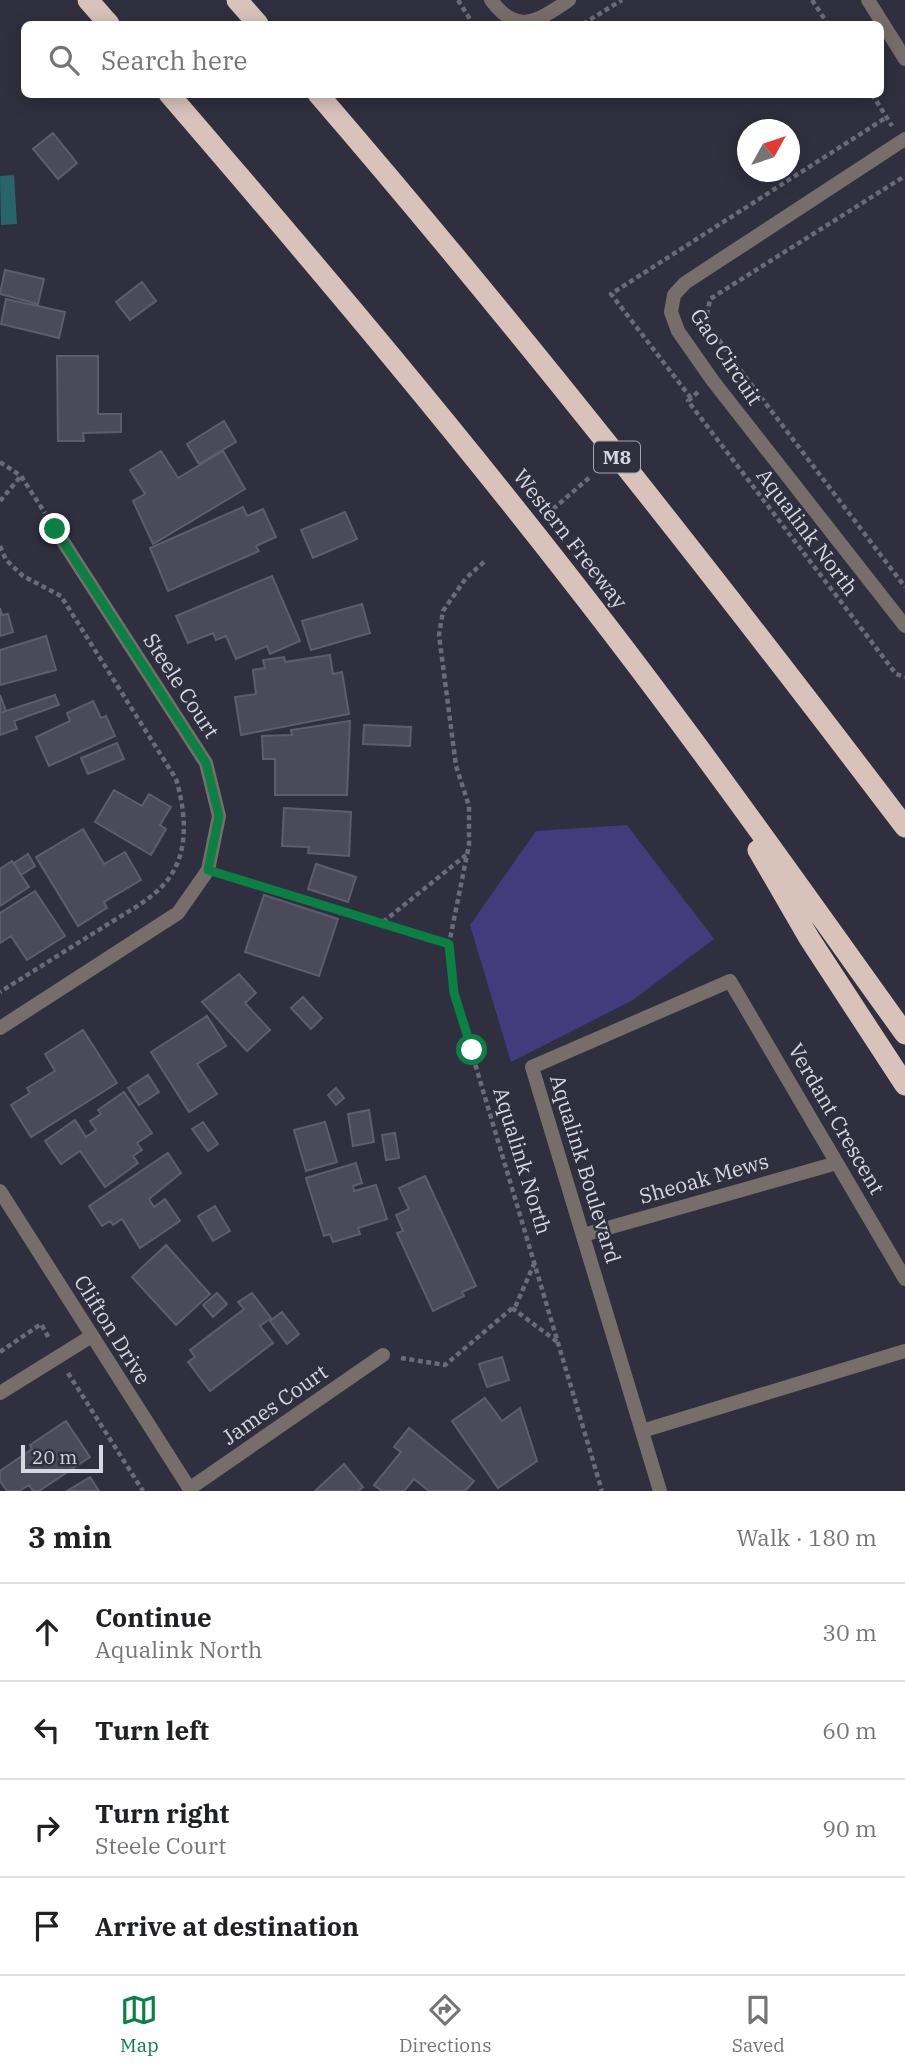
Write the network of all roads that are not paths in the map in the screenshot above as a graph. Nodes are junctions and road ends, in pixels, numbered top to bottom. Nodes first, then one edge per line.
1 (88, 0) edge
2 (237, 0) edge
3 (491, 0) edge
4 (569, 0) edge
5 (868, 0) edge
6 (106, 21) edge
7 (255, 21) edge
8 (517, 21) edge
9 (529, 21) edge
10 (881, 21) edge
11 (884, 26) edge
12 (905, 59) edge
13 (172, 98) edge
14 (321, 98) edge
15 (903, 140) edge
16 (55, 529) road end
17 (905, 626) edge
18 (697, 745) junction
19 (905, 828) edge
20 (730, 981) joint
21 (0, 1028) edge
22 (905, 1034) edge
23 (905, 1085) edge
24 (837, 1163) junction
25 (0, 1191) edge
26 (583, 1235) junction
27 (905, 1279) edge
28 (90, 1337) junction
29 (905, 1351) edge
30 (383, 1355) road end
31 (0, 1393) edge
32 (642, 1430) junction
33 (190, 1490) edge
34 (660, 1491) edge

1 - 6 highway
2 - 7 highway
3 - 8 street
4 - 9 street
5 - 10 street
11 - 12 street
13 - 18 highway, Western Freeway
14 - 19 highway, M8
15 - 17 street, Gao Circuit
16 - 21 street, Steele Court
18 - 22 highway, Western Freeway
18 - 23 highway
20 - 24 street, Verdant Crescent
20 - 26 street, Aqualink Boulevard
24 - 26 street, Sheoak Mews
24 - 27 street, Verdant Crescent
25 - 28 street, Clifton Drive
26 - 32 street, Aqualink Boulevard
28 - 31 street
28 - 33 street, Clifton Drive
29 - 32 street
30 - 33 street, James Court
32 - 34 street, Aqualink Boulevard

